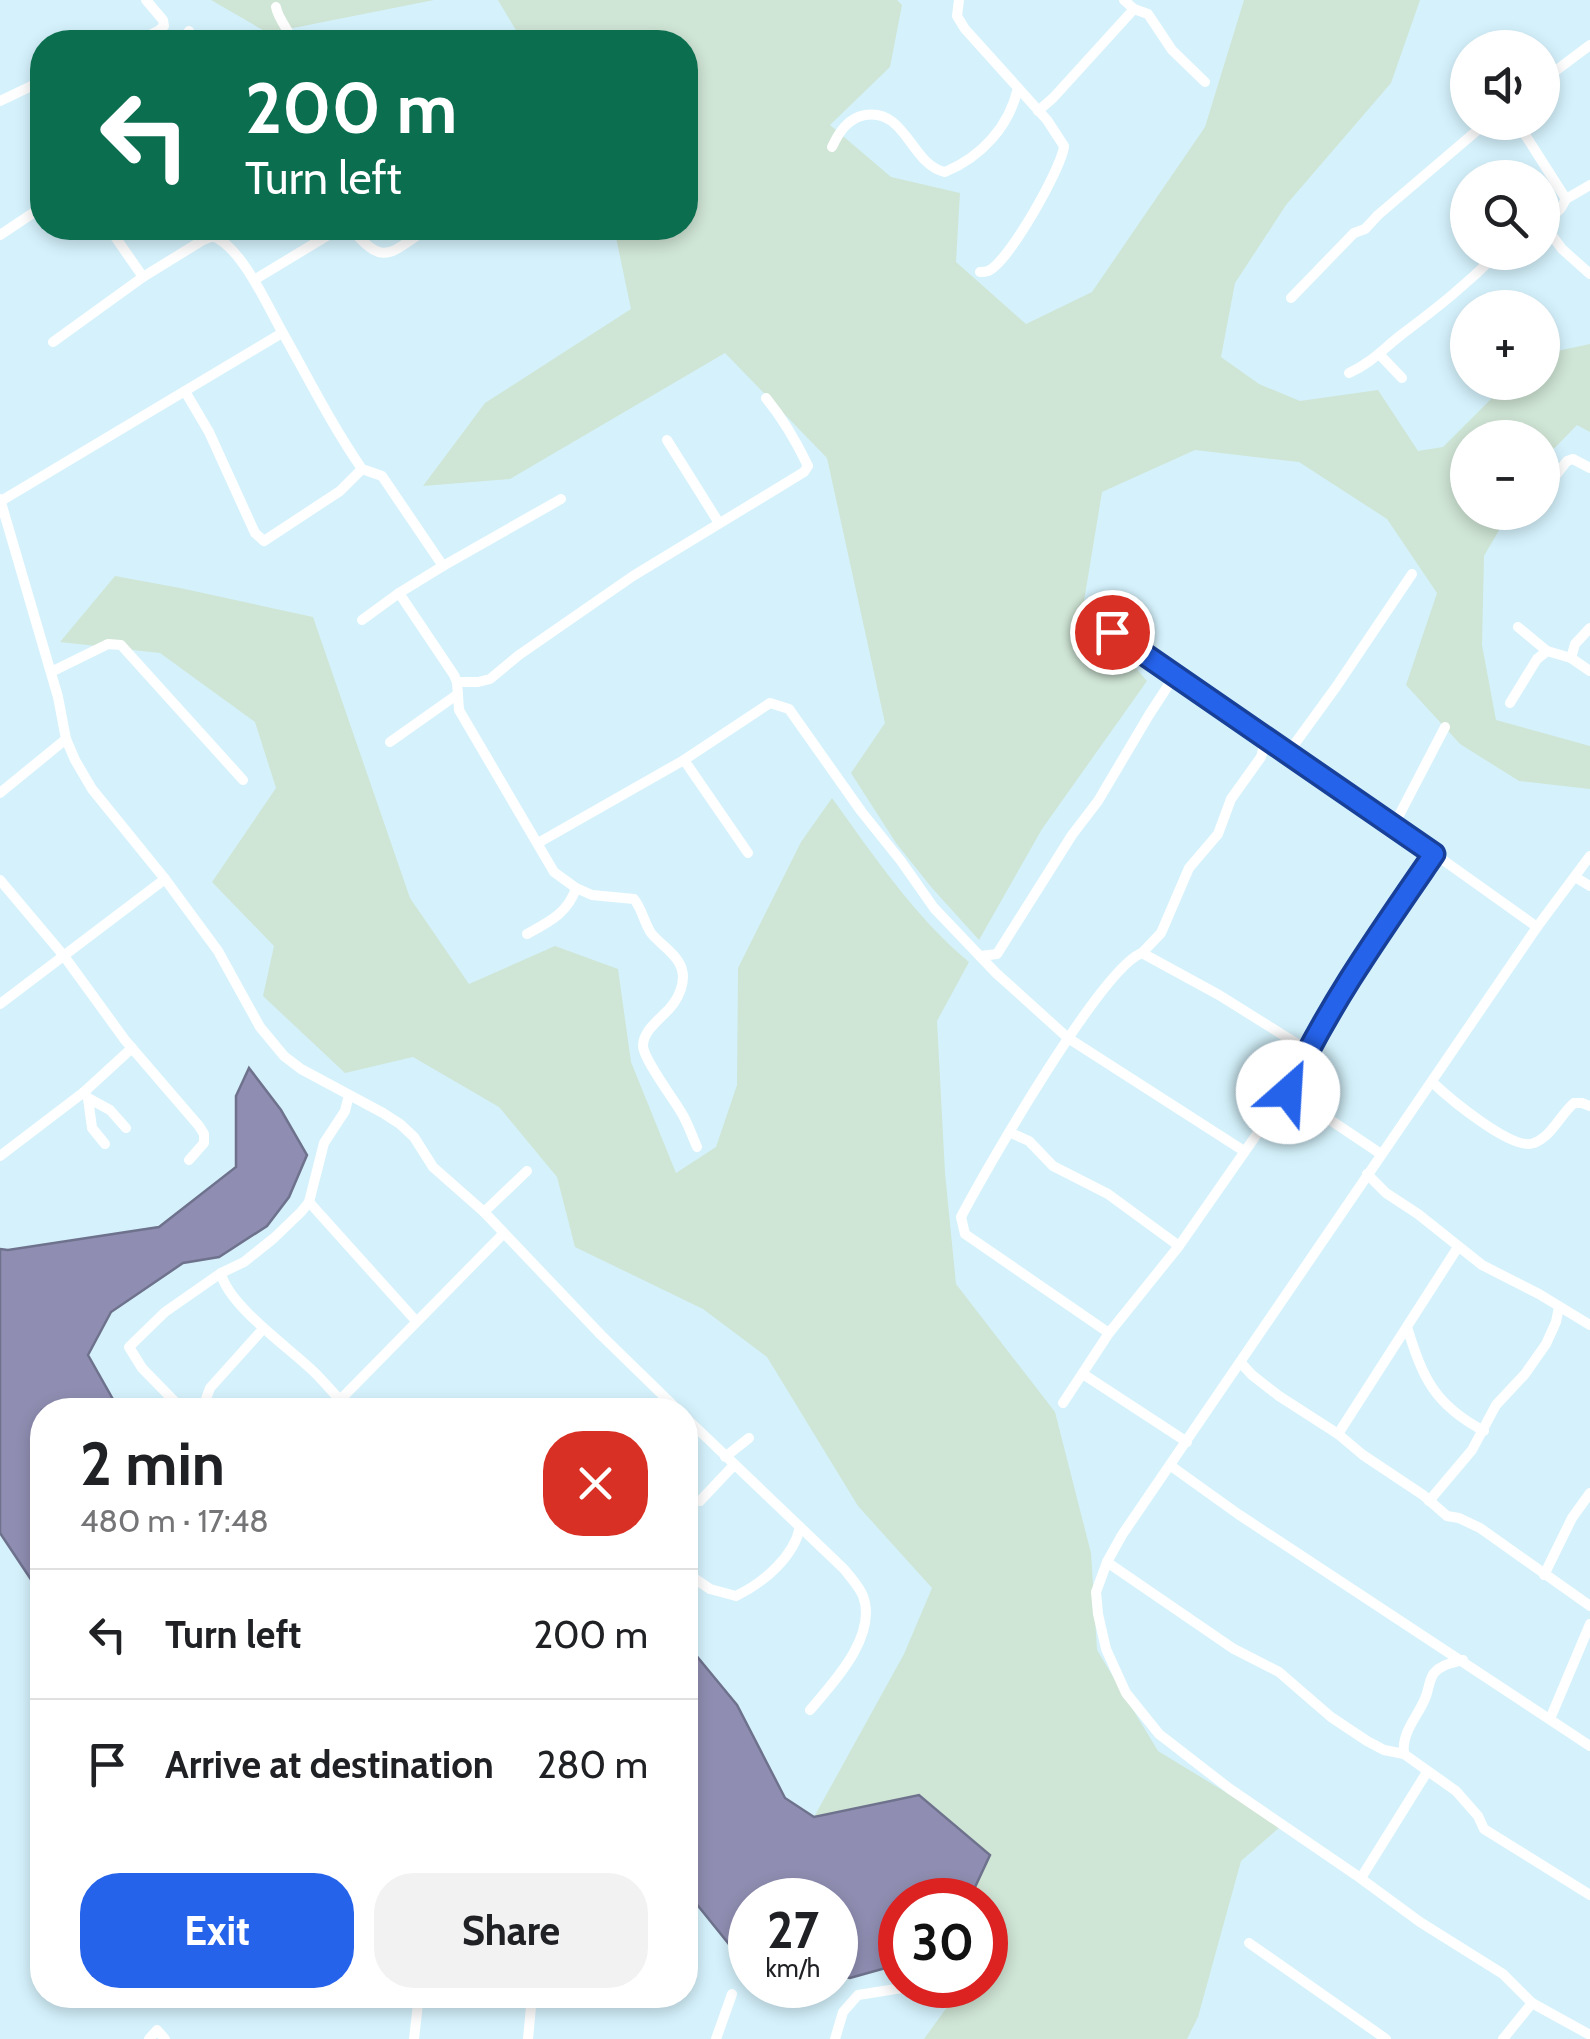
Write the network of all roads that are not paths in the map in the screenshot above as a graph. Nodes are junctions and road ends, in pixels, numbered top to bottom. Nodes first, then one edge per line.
1 (146, 0) edge
2 (959, 0) edge
3 (1124, 0) edge
4 (276, 7) dead end
5 (1134, 9) junction
6 (160, 30) edge
7 (288, 30) edge
8 (1590, 45) edge
9 (1560, 68) edge
10 (1205, 82) dead end
11 (30, 87) edge
12 (1018, 88) junction
13 (0, 101) edge
14 (1038, 111) junction
15 (1465, 140) edge
16 (1528, 140) edge
17 (832, 146) dead end
18 (1590, 184) edge
19 (1566, 199) junction
20 (1560, 206) edge
21 (30, 215) edge
22 (0, 234) edge
23 (117, 240) edge
24 (206, 240) edge
25 (222, 240) edge
26 (320, 240) edge
27 (362, 240) edge
28 (410, 240) edge
29 (1560, 246) edge
30 (1480, 270) edge
31 (980, 272) dead end
32 (1590, 274) edge
33 (143, 277) junction
34 (254, 280) junction
35 (1291, 298) dead end
36 (282, 333) junction
37 (53, 342) dead end
38 (1379, 354) junction
39 (1350, 373) dead end
40 (1402, 378) dead end
41 (186, 393) junction
42 (766, 398) dead end
43 (668, 440) dead end
44 (1590, 468) edge
45 (362, 469) junction
46 (1560, 470) edge
47 (560, 499) dead end
48 (0, 500) edge
49 (718, 523) junction
50 (5, 536) edge
51 (443, 566) junction
52 (1412, 574) dead end
53 (399, 593) junction
54 (362, 620) dead end
55 (1518, 627) dead end
56 (1590, 628) edge
57 (1112, 632) dead end
58 (1547, 651) junction
59 (1572, 658) junction
60 (1590, 671) edge
61 (51, 672) junction
62 (1175, 675) junction
63 (458, 688) junction
64 (1510, 703) dead end
65 (1446, 727) dead end
66 (1266, 738) junction
67 (66, 739) junction
68 (390, 742) dead end
69 (1288, 752) junction
70 (684, 760) junction
71 (244, 780) dead end
72 (0, 793) edge
73 (1394, 825) junction
74 (538, 842) junction
75 (748, 853) dead end
76 (1434, 854) junction
77 (1590, 856) edge
78 (1576, 877) junction
79 (165, 879) junction
80 (0, 880) edge
81 (1590, 886) edge
82 (576, 888) junction
83 (1537, 926) junction
84 (527, 934) dead end
85 (1142, 953) junction
86 (64, 956) junction
87 (980, 956) junction
88 (0, 1004) edge
89 (1068, 1038) junction
90 (132, 1048) junction
91 (1307, 1050) junction
92 (1432, 1082) junction
93 (1288, 1092) junction
94 (348, 1094) junction
95 (86, 1095) junction
96 (1590, 1106) edge
97 (126, 1128) dead end
98 (1010, 1132) junction
99 (105, 1144) dead end
100 (697, 1147) dead end
101 (1244, 1150) junction
102 (1381, 1154) junction
103 (0, 1156) edge
104 (189, 1160) dead end
105 (527, 1171) dead end
106 (1366, 1174) junction
107 (309, 1202) junction
108 (484, 1212) junction
109 (504, 1234) junction
110 (1179, 1246) junction
111 (1458, 1247) junction
112 (222, 1273) junction
113 (1559, 1307) junction
114 (416, 1321) junction
115 (1590, 1325) edge
116 (1407, 1328) junction
117 (263, 1329) junction
118 (1109, 1332) junction
119 (1241, 1363) junction
120 (1083, 1374) junction
121 (171, 1398) edge
122 (206, 1398) edge
123 (338, 1398) edge
124 (342, 1398) edge
125 (666, 1398) edge
126 (1063, 1403) dead end
127 (698, 1430) edge
128 (1484, 1431) junction
129 (1338, 1434) junction
130 (749, 1438) dead end
131 (1187, 1442) junction
132 (730, 1461) junction
133 (1170, 1466) junction
134 (1590, 1493) edge
135 (700, 1501) dead end
136 (1428, 1501) junction
137 (800, 1527) junction
138 (1107, 1562) junction
139 (1544, 1575) junction
140 (698, 1581) edge
141 (1590, 1606) edge
142 (1590, 1624) edge
143 (1463, 1660) junction
144 (810, 1710) dead end
145 (1550, 1719) junction
146 (1590, 1746) edge
147 (1404, 1754) junction
148 (1427, 1772) junction
149 (1361, 1878) junction
150 (1590, 1896) edge
151 (1249, 1943) dead end
152 (878, 1992) edge
153 (1532, 2004) junction
154 (728, 2005) edge
155 (418, 2008) edge
156 (532, 2008) edge
157 (1590, 2035) edge
158 (148, 2039) edge
159 (165, 2039) edge
160 (414, 2039) edge
161 (528, 2039) edge
162 (716, 2039) edge
163 (834, 2039) edge
164 (1386, 2039) edge
165 (1503, 2039) edge

1 - 6 street
2 - 12 street
3 - 5 street
4 - 7 street
5 - 10 street
5 - 14 street
8 - 9 street
11 - 13 street
12 - 14 street
12 - 17 street
14 - 31 street
15 - 35 street
16 - 19 street
18 - 19 street
19 - 20 street
21 - 22 street
23 - 33 street
24 - 33 street
25 - 34 street
26 - 34 street
27 - 28 street
29 - 32 street
30 - 38 street
33 - 37 street
34 - 36 street
36 - 41 street
36 - 45 street
38 - 39 street
38 - 40 street
41 - 45 street
41 - 48 street
42 - 49 street
43 - 49 street
44 - 46 street
45 - 51 street
47 - 51 street
48 - 50 street
49 - 63 street
50 - 61 street
51 - 53 street
52 - 69 street
53 - 54 street
53 - 63 street
55 - 58 street
56 - 59 street
57 - 62 street
58 - 59 street
58 - 64 street
59 - 60 street
61 - 67 street
61 - 71 street
62 - 66 street
62 - 87 street
63 - 68 street
63 - 74 street
65 - 73 street
66 - 69 street
66 - 85 street
67 - 72 street
67 - 79 street
69 - 73 street
70 - 74 street
70 - 75 street
70 - 87 street
73 - 76 street
74 - 82 street
76 - 83 street
76 - 91 street
77 - 78 street
78 - 81 street
78 - 83 street
79 - 86 street
79 - 94 street
80 - 86 street
82 - 84 street
82 - 100 street
83 - 92 street
85 - 89 street
85 - 91 street
86 - 88 street
86 - 90 street
87 - 89 street
89 - 98 street
89 - 101 street
90 - 95 street
90 - 104 street
91 - 93 street
92 - 96 street
92 - 102 street
93 - 101 street
93 - 102 street
94 - 107 street
94 - 108 street
95 - 97 street
95 - 99 street
95 - 103 street
98 - 110 street
98 - 118 street
101 - 110 street
102 - 106 street
105 - 108 street
106 - 111 street
106 - 119 street
107 - 112 street
107 - 114 street
108 - 109 street
109 - 114 street
109 - 125 street
110 - 118 street
111 - 113 street
111 - 116 street
112 - 117 street
112 - 121 street
113 - 115 street
113 - 128 street
114 - 124 street
116 - 128 street
116 - 129 street
117 - 122 street
117 - 123 street
118 - 120 street
119 - 129 street
119 - 131 street
120 - 126 street
120 - 131 street
127 - 132 street
128 - 136 street
129 - 136 street
130 - 132 street
131 - 133 street
132 - 135 street
132 - 137 street
133 - 138 street
133 - 143 street
134 - 139 street
136 - 139 street
137 - 140 street
137 - 144 street
138 - 147 street
138 - 149 street
139 - 141 street
142 - 145 street
143 - 145 street
143 - 147 street
145 - 146 street
147 - 148 street
148 - 149 street
148 - 150 street
149 - 153 street
151 - 164 street
152 - 163 street
153 - 157 street
153 - 165 street
154 - 162 street
155 - 160 street
156 - 161 street
158 - 159 street

